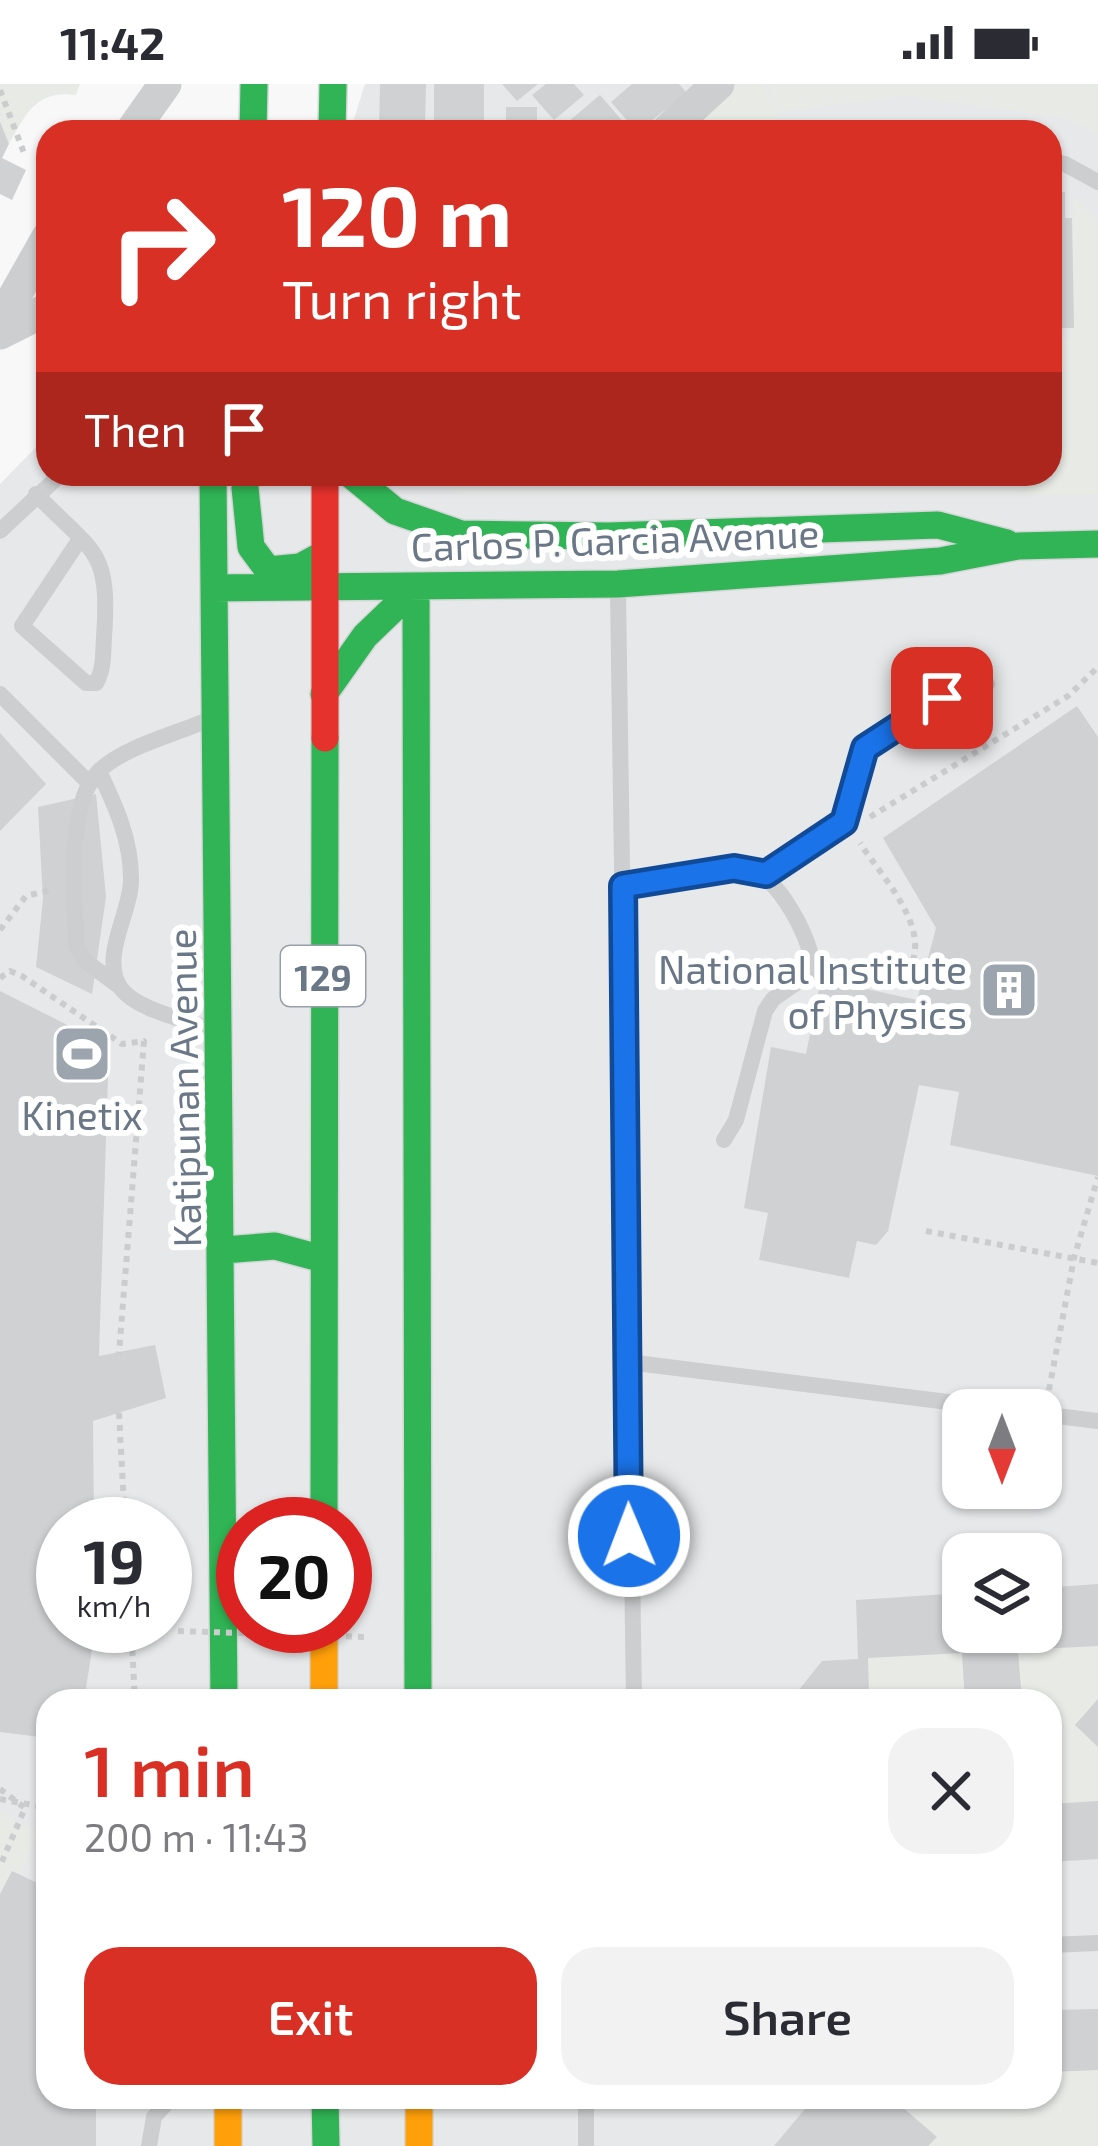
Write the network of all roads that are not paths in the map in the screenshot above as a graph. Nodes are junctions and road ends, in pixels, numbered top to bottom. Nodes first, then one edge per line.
1 (165, 84) edge
2 (254, 84) edge
3 (333, 84) edge
4 (718, 84) edge
5 (139, 120) edge
6 (254, 120) edge
7 (332, 120) edge
8 (679, 120) edge
9 (1062, 164) edge
10 (1098, 182) edge
11 (36, 258) edge
12 (36, 315) edge
13 (0, 322) edge
14 (0, 333) edge
15 (46, 486) edge
16 (213, 486) edge
17 (245, 486) edge
18 (325, 486) edge
19 (364, 486) edge
20 (36, 494) junction
21 (0, 531) edge
22 (80, 539) junction
23 (1098, 544) edge
24 (1018, 546) junction
25 (324, 554) junction
26 (618, 584) junction
27 (323, 587) junction
28 (416, 587) junction
29 (214, 588) junction
30 (987, 684) dead end
31 (0, 694) edge
32 (324, 694) junction
33 (216, 716) junction
34 (94, 777) junction
35 (766, 874) junction
36 (623, 886) junction
37 (118, 986) junction
38 (221, 1034) junction
39 (724, 1140) dead end
40 (224, 1250) junction
41 (323, 1259) junction
42 (628, 1362) junction
43 (942, 1401) edge
44 (1062, 1416) edge
45 (1098, 1421) edge
46 (324, 1497) edge
47 (324, 1653) edge
48 (224, 1689) edge
49 (324, 1689) edge
50 (418, 1689) edge
51 (634, 1689) edge
52 (1098, 1943) edge
53 (1062, 1944) edge
54 (161, 2109) edge
55 (228, 2109) edge
56 (326, 2109) edge
57 (418, 2109) edge
58 (586, 2109) edge
59 (148, 2146) edge
60 (228, 2146) edge
61 (326, 2146) edge
62 (419, 2146) edge
63 (586, 2146) edge

1 - 5 street
2 - 6 main road
3 - 7 main road
4 - 8 street
9 - 10 lane
11 - 13 street
12 - 14 street
15 - 20 lane
16 - 29 main road, Katipunan Avenue
17 - 25 main road
18 - 25 main road
19 - 24 main road, Carlos P. Garcia Avenue
20 - 21 lane
20 - 22 lane
22 - 22 lane
23 - 24 main road, Carlos P. Garcia Avenue
24 - 26 main road, Carlos P. Garcia Avenue
25 - 27 main road
26 - 28 main road, Carlos P. Garcia Avenue
26 - 36 lane
27 - 28 main road, Carlos P. Garcia Avenue
27 - 29 main road, Carlos P. Garcia Avenue
27 - 32 main road, 129
28 - 32 main road
28 - 50 main road
29 - 33 main road, Katipunan Avenue
30 - 35 lane
31 - 34 lane
32 - 41 main road, 129
33 - 34 lane
33 - 38 main road, Katipunan Avenue
34 - 37 lane
34 - 37 lane
35 - 36 lane
35 - 39 lane
36 - 42 lane
37 - 38 lane
38 - 40 main road, Katipunan Avenue
40 - 41 main road
40 - 48 main road, Katipunan Avenue
41 - 46 main road, 129
42 - 43 lane
42 - 51 lane
44 - 45 lane
47 - 49 main road
52 - 53 lane
54 - 59 lane
55 - 60 main road
56 - 61 main road
57 - 62 main road
58 - 63 lane

